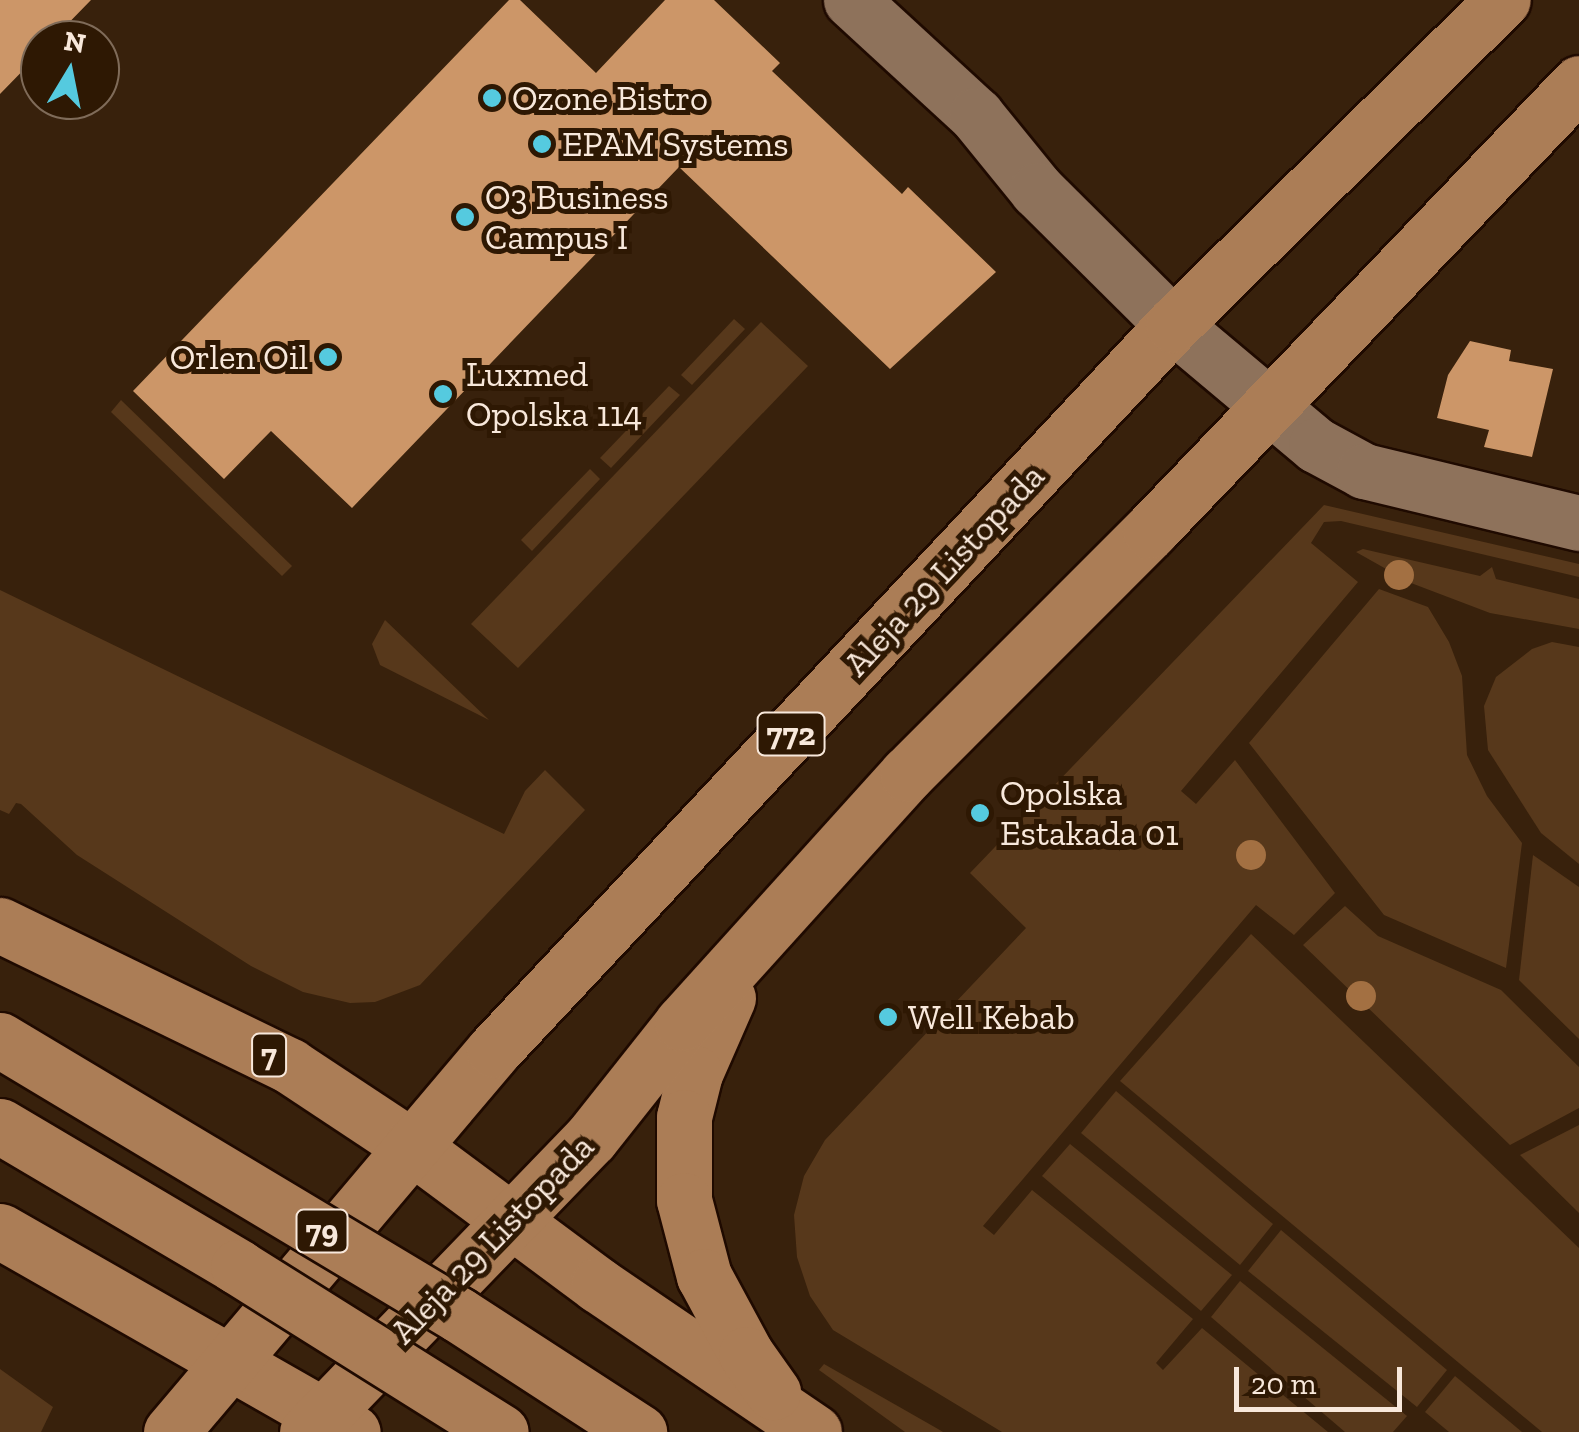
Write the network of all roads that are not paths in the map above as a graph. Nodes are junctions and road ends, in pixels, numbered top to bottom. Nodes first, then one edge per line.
1 (851, 0) edge
2 (1503, 0) edge
3 (1579, 82) edge
4 (1174, 325) junction
5 (1267, 408) junction
6 (1579, 523) edge
7 (781, 910) junction
8 (0, 925) edge
9 (0, 1040) edge
10 (0, 1126) edge
11 (411, 1146) junction
12 (512, 1223) junction
13 (0, 1231) edge
14 (228, 1361) junction
15 (802, 1423) edge
16 (327, 1426) edge
17 (171, 1432) edge
18 (501, 1432) edge
19 (639, 1432) edge

1 - 4 street
2 - 4 main road, Aleja 29 Listopada / 772
3 - 5 main road, Aleja 29 Listopada
4 - 5 street
4 - 11 main road, Aleja 29 Listopada / 772
5 - 6 street
5 - 7 main road, Aleja 29 Listopada
7 - 12 main road, Aleja 29 Listopada
7 - 15 main road
8 - 11 main road, 7
9 - 19 main road, 79, bridge
10 - 18 main road, 79, bridge
11 - 12 main road
11 - 14 main road, Aleja 29 Listopada / 772
12 - 15 main road
12 - 16 main road, Aleja 29 Listopada
13 - 14 main road
14 - 16 main road
14 - 17 main road, Aleja 29 Listopada

